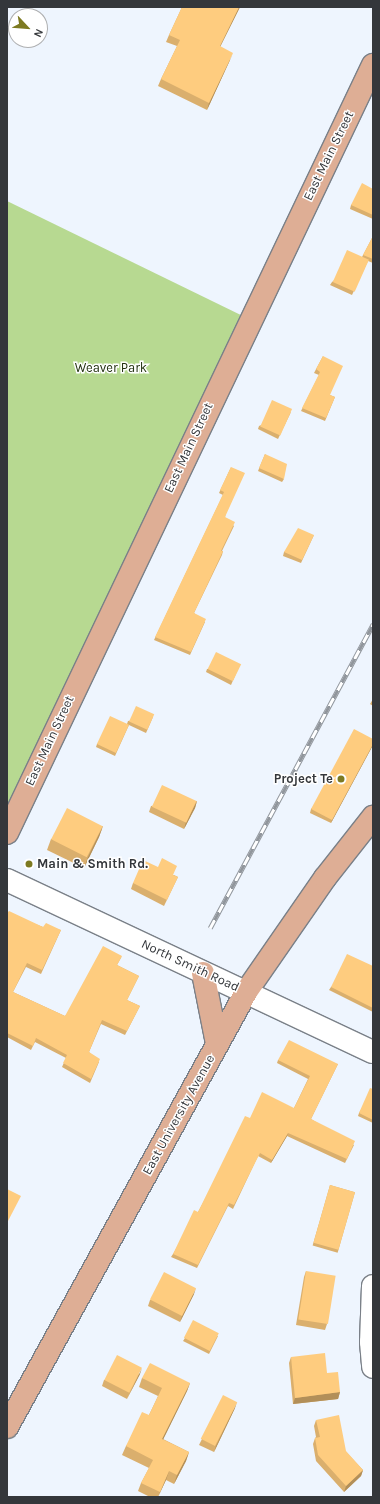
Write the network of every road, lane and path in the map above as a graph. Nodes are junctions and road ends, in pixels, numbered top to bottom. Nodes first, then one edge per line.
1 (373, 65) edge
2 (373, 817) edge
3 (7, 832) edge
4 (7, 880) edge
5 (203, 973) junction
6 (246, 992) junction
7 (217, 1044) junction
8 (373, 1052) edge
9 (373, 1286) edge
10 (373, 1367) edge
11 (7, 1427) edge

1 - 3 main road, East Main Street
2 - 6 main road, East University Avenue
4 - 5 street, North Smith Road
5 - 6 street, North Smith Road
5 - 7 main road
6 - 7 main road, East University Avenue
6 - 8 street, North Smith Road
7 - 11 main road, East University Avenue
9 - 10 street

